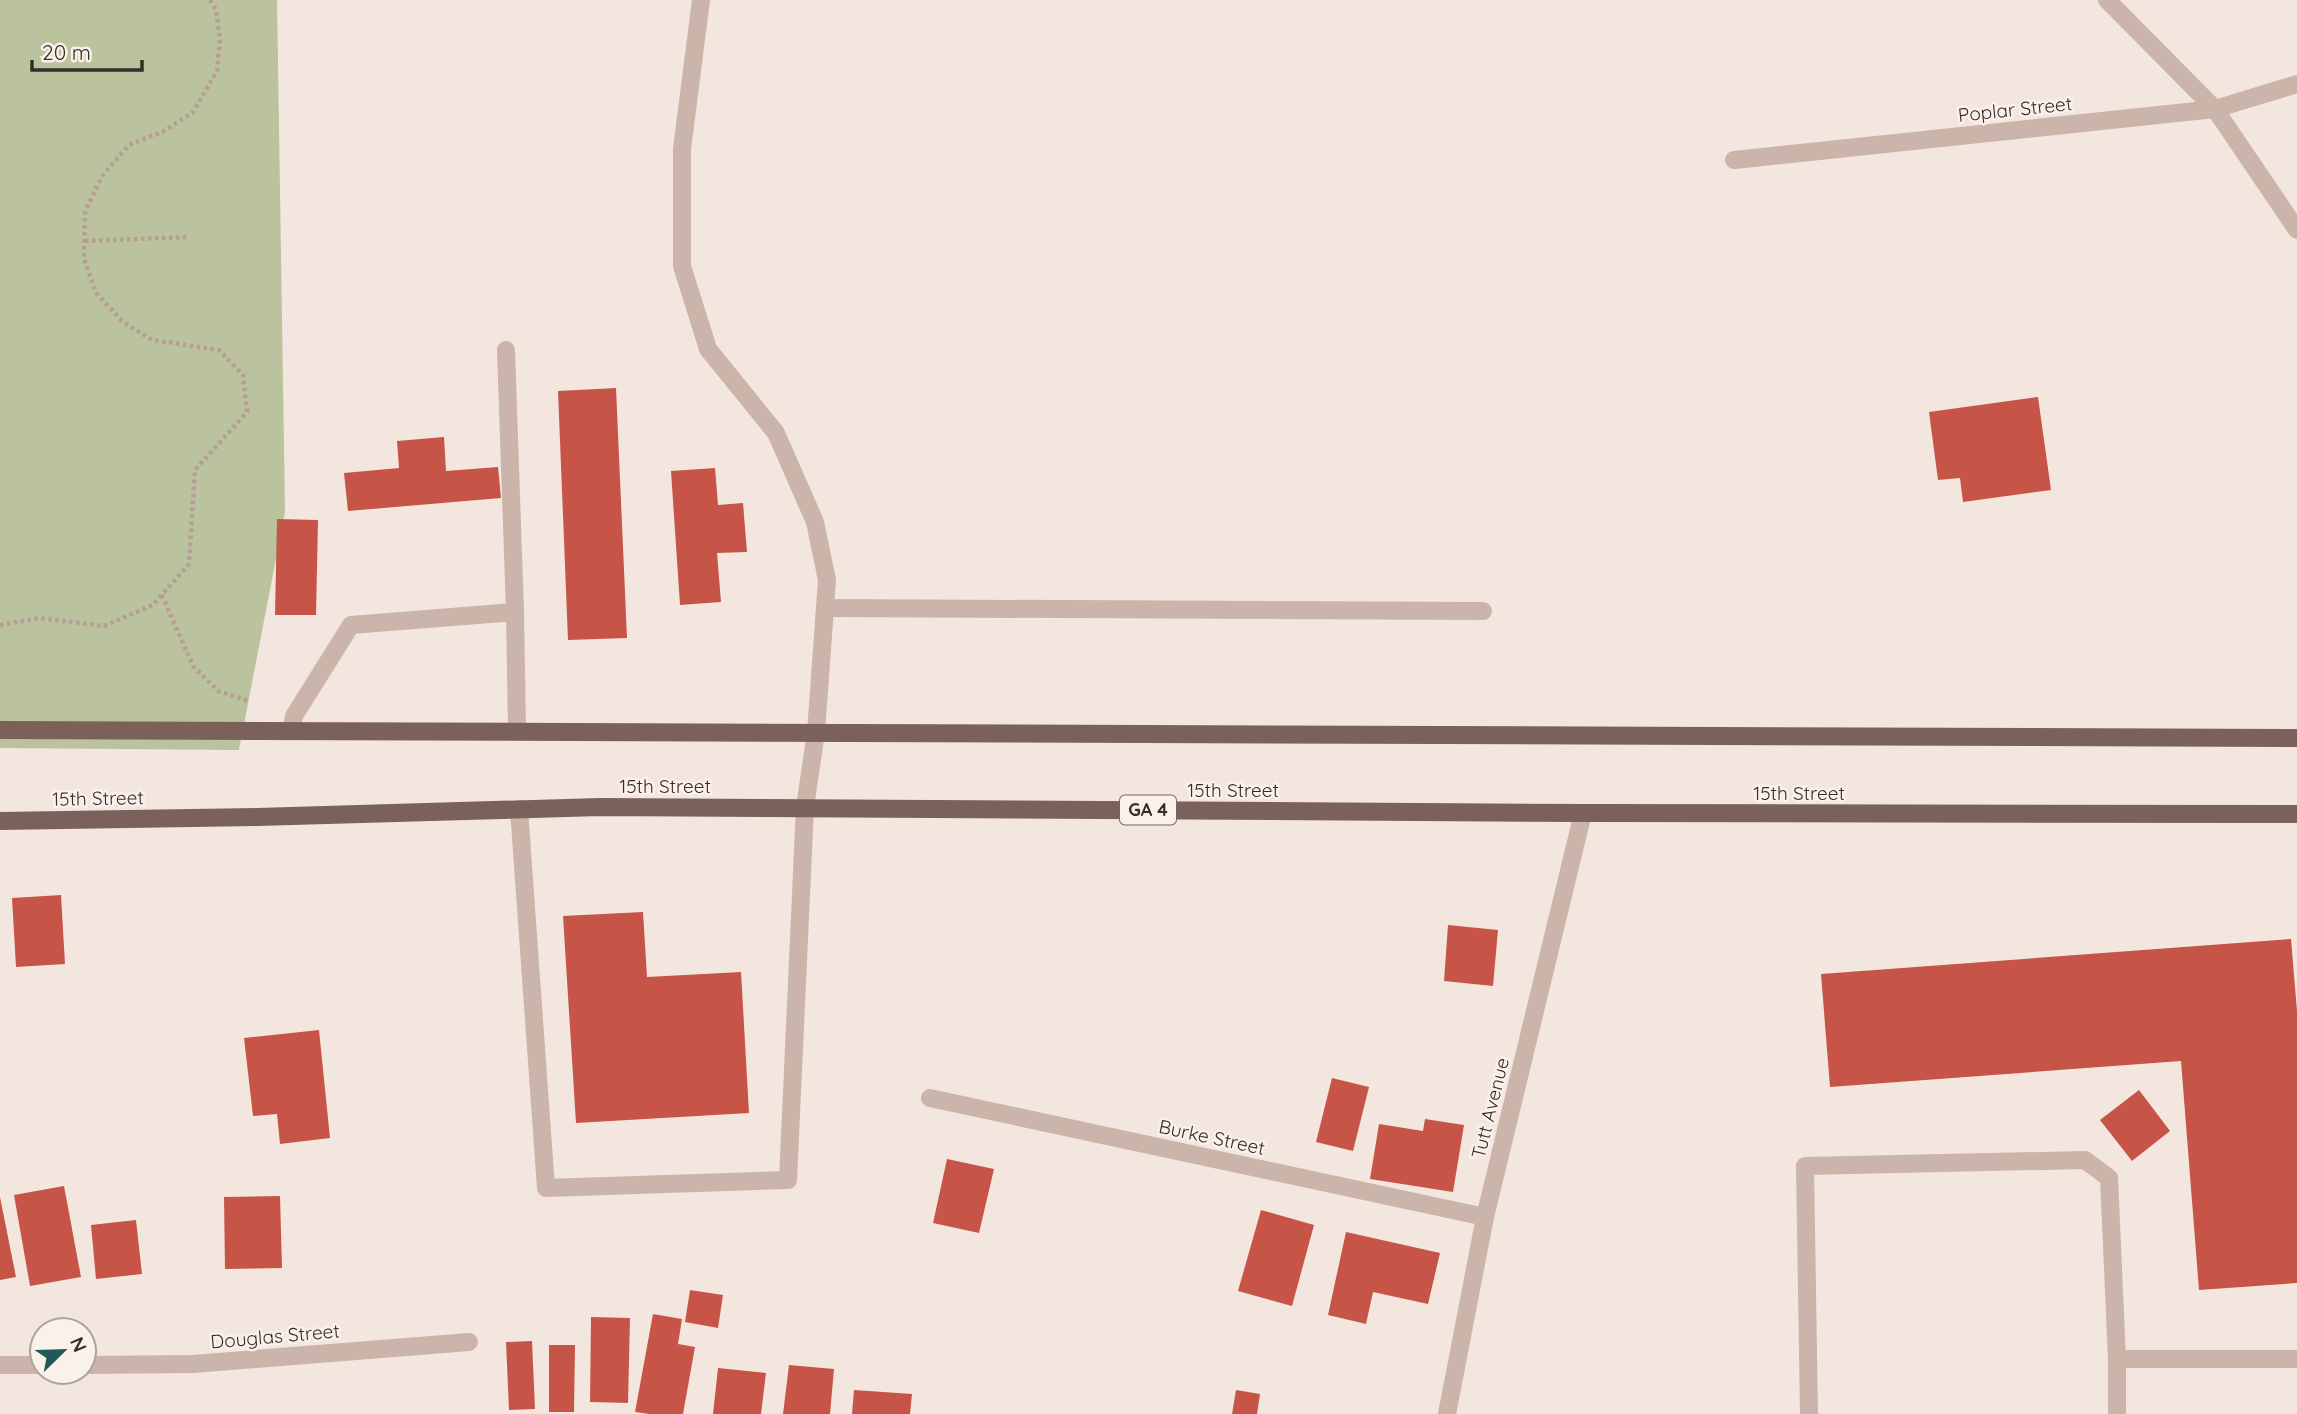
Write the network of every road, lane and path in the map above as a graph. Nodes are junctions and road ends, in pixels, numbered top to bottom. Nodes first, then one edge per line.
1 (210, 0) edge
2 (701, 0) edge
3 (2107, 0) edge
4 (2297, 84) edge
5 (2215, 109) junction
6 (1734, 160) dead end
7 (2297, 230) edge
8 (187, 237) dead end
9 (85, 241) junction
10 (506, 350) dead end
11 (162, 595) junction
12 (825, 608) junction
13 (1483, 611) dead end
14 (515, 612) junction
15 (0, 625) edge
16 (293, 723) junction
17 (0, 730) edge
18 (517, 731) junction
19 (816, 732) junction
20 (2297, 738) edge
21 (805, 807) junction
22 (519, 809) junction
23 (1583, 813) junction
24 (2297, 814) edge
25 (0, 821) edge
26 (930, 1098) dead end
27 (1485, 1217) junction
28 (469, 1342) dead end
29 (2117, 1359) junction
30 (2297, 1359) edge
31 (0, 1365) edge
32 (28, 1365) edge
33 (98, 1365) edge
34 (1447, 1414) edge
35 (1809, 1414) edge
36 (2117, 1414) edge

1 - 9 path
2 - 12 street
3 - 5 street
4 - 5 street, Poplar Street
5 - 6 street, Poplar Street
5 - 7 street
8 - 9 path
9 - 11 path
10 - 14 street
11 - 15 path
11 - 16 path
12 - 13 street
12 - 19 street
14 - 16 street
14 - 18 street
16 - 17 main road
16 - 18 main road
18 - 19 main road
19 - 20 main road
19 - 21 street
21 - 22 main road, 15th Street / GA 4
21 - 22 street
21 - 23 main road, 15th Street / GA 4
22 - 25 main road, 15th Street / GA 4
23 - 24 main road, 15th Street / GA 4
23 - 27 street, Tutt Avenue
26 - 27 street, Burke Street
27 - 34 street, Tutt Avenue
28 - 33 street, Douglas Street
29 - 30 street
29 - 35 street
29 - 36 street
31 - 32 street

